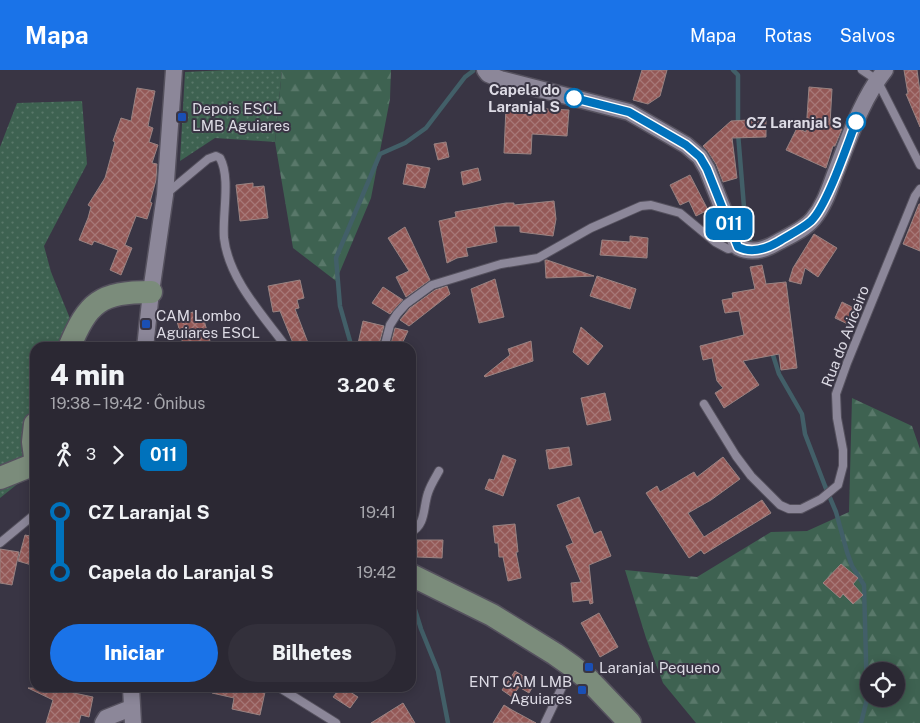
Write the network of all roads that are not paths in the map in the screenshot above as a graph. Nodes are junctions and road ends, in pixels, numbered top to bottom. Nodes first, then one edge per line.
1 (174, 70) edge
2 (485, 70) edge
3 (862, 70) edge
4 (881, 75) edge
5 (920, 165) edge
6 (920, 189) edge
7 (165, 195) junction
8 (738, 247) junction
9 (151, 292) junction
10 (72, 342) edge
11 (146, 342) edge
12 (283, 342) edge
13 (386, 342) edge
14 (704, 404) dead end
15 (30, 466) edge
16 (439, 471) dead end
17 (0, 478) edge
18 (30, 518) edge
19 (416, 530) edge
20 (0, 543) edge
21 (416, 577) edge
22 (564, 660) junction
23 (131, 692) edge
24 (286, 692) edge
25 (132, 716) edge
26 (104, 723) edge
27 (336, 723) edge
28 (545, 723) edge
29 (630, 723) edge

1 - 7 street
2 - 8 street
3 - 4 lane
4 - 5 lane
4 - 8 street
6 - 14 lane, Rua do Aviceiro
7 - 9 street
7 - 12 lane
8 - 13 lane
9 - 10 main road
9 - 11 street
15 - 17 main road
16 - 19 lane
18 - 20 lane
21 - 22 main road
22 - 28 lane
22 - 29 main road
23 - 25 street
24 - 27 lane
25 - 26 street

